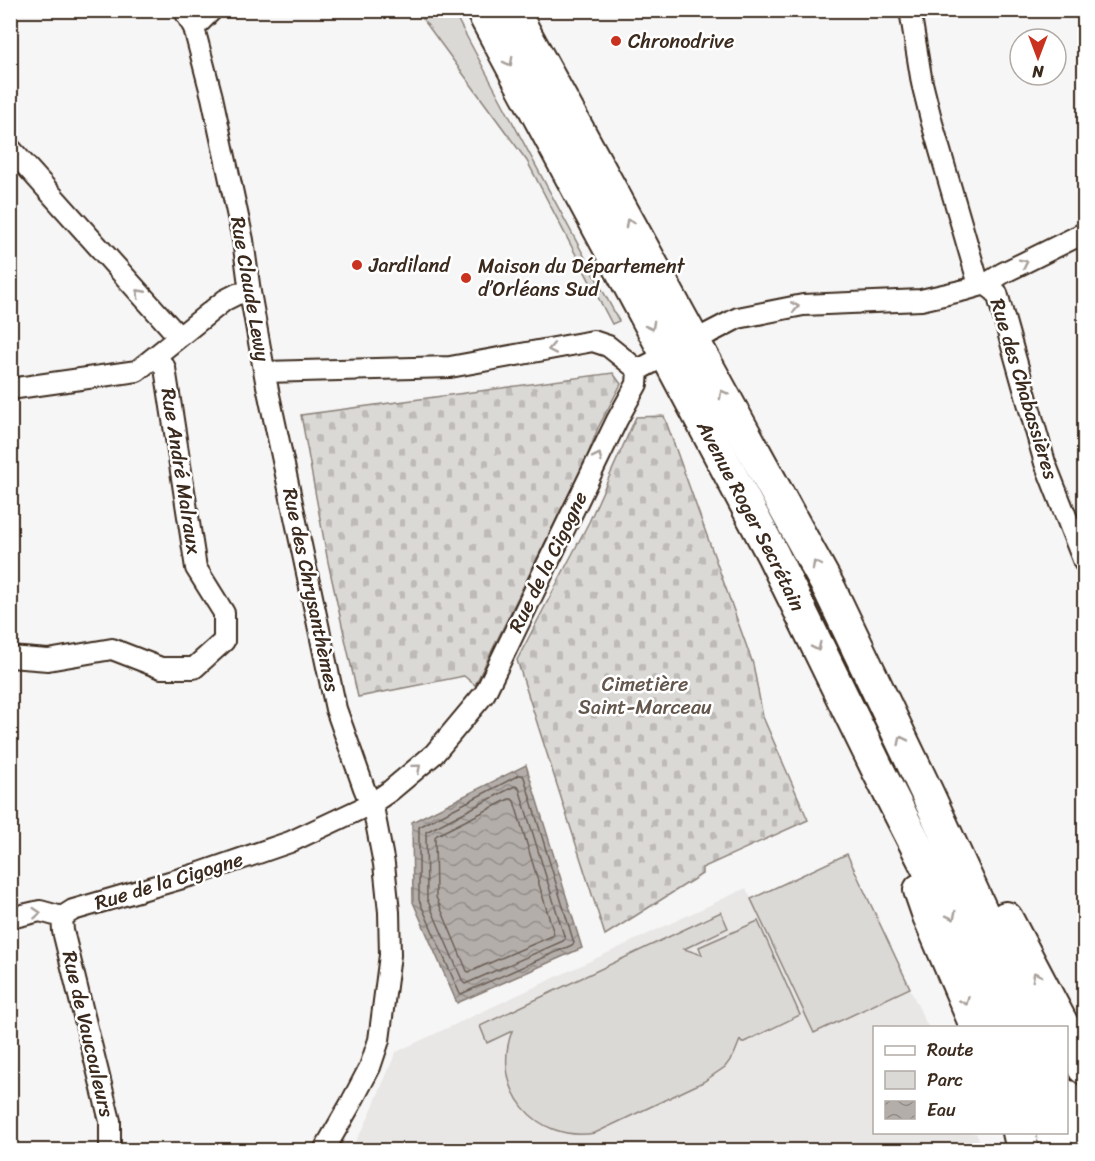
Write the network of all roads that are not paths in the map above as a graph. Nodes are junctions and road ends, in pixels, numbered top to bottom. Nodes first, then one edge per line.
1 (184, 10) edge
2 (212, 10) edge
3 (482, 10) edge
4 (512, 10) edge
5 (910, 10) edge
6 (194, 28) junction
7 (10, 148) edge
8 (1084, 233) edge
9 (986, 284) junction
10 (250, 292) junction
11 (179, 337) junction
12 (681, 348) junction
13 (156, 356) junction
14 (638, 370) junction
15 (265, 372) junction
16 (10, 389) edge
17 (1084, 562) edge
18 (10, 657) edge
19 (878, 770) junction
20 (927, 793) junction
21 (371, 804) junction
22 (62, 917) junction
23 (10, 918) edge
24 (976, 1026) edge
25 (1008, 1026) edge
26 (1034, 1026) edge
27 (1063, 1026) edge
28 (1068, 1037) edge
29 (1084, 1068) edge
30 (1019, 1134) edge
31 (110, 1150) edge
32 (324, 1150) edge
33 (1023, 1150) edge

1 - 6 street, Rue Claude Lewy
2 - 6 street
3 -> 12 main road, Avenue Roger Secrétain
12 -> 4 main road, Avenue Roger Secrétain
5 - 9 street, Rue des Chabassières
6 - 10 street, Rue Claude Lewy
11 -> 7 street
9 -> 8 street
12 -> 9 street
9 - 17 street, Rue des Chabassières
10 - 11 street
10 - 15 street, Rue Claude Lewy
11 - 13 street
12 - 14 street
12 -> 19 main road, Avenue Roger Secrétain
20 -> 12 main road, Avenue Roger Secrétain
13 - 16 street
13 - 18 street, Rue André Malraux
14 -> 15 street, Rue Claude Lewy
21 -> 14 street, Rue de la Cigogne
15 - 21 street, Rue des Chrysanthèmes
19 -> 24 main road
19 -> 25 main road, Avenue Roger Secrétain
20 - 26 main road, Avenue Roger Secrétain
27 -> 20 main road
21 - 22 street, Rue de la Cigogne
21 - 32 street, Rue des Chrysanthèmes
23 -> 22 street
22 - 31 street, Rue de Vaucouleurs
28 - 29 main road
30 - 33 main road

